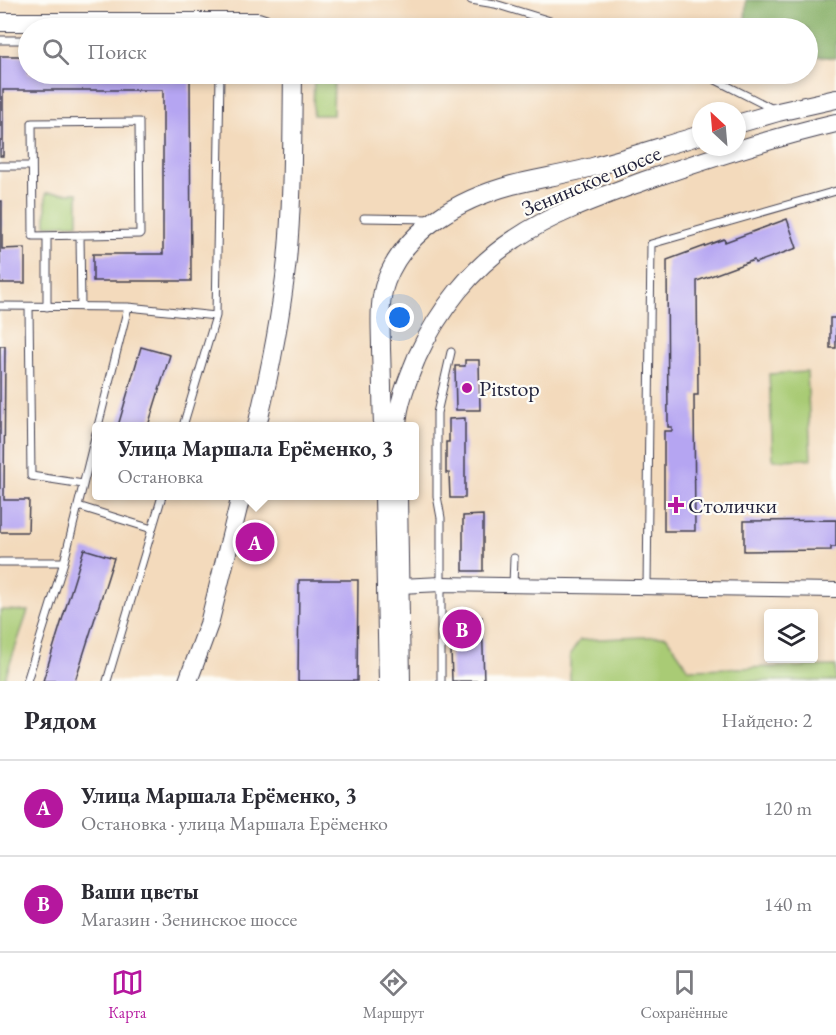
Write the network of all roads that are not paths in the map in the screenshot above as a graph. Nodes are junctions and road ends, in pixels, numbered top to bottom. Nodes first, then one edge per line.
1 (471, 0) edge
2 (540, 18) edge
3 (0, 22) edge
4 (18, 22) edge
5 (0, 40) edge
6 (18, 40) edge
7 (220, 84) edge
8 (293, 84) edge
9 (723, 84) edge
10 (836, 99) edge
11 (778, 112) junction
12 (746, 121) edge
13 (836, 123) edge
14 (692, 138) edge
15 (0, 166) edge
16 (32, 166) junction
17 (836, 191) edge
18 (364, 218) dead end
19 (437, 219) junction
20 (80, 235) junction
21 (47, 236) junction
22 (0, 306) edge
23 (47, 307) junction
24 (81, 307) junction
25 (128, 307) junction
26 (29, 308) junction
27 (216, 316) junction
28 (451, 352) dead end
29 (99, 422) edge
30 (184, 422) edge
31 (259, 422) edge
32 (383, 422) edge
33 (397, 422) edge
34 (92, 449) edge
35 (83, 484) junction
36 (161, 500) edge
37 (240, 500) edge
38 (384, 500) edge
39 (398, 500) edge
40 (78, 506) junction
41 (152, 529) junction
42 (514, 558) dead end
43 (0, 562) edge
44 (64, 562) junction
45 (442, 584) junction
46 (513, 585) junction
47 (400, 586) junction
48 (647, 587) junction
49 (836, 590) edge
50 (27, 681) edge
51 (107, 681) edge
52 (188, 681) edge
53 (388, 681) edge
54 (401, 681) edge
55 (441, 681) edge

1 - 2 lane
3 - 4 main road
5 - 6 lane
7 - 27 lane
8 - 31 main road
9 - 11 lane
10 - 11 main road
11 - 12 main road
13 - 33 main road, Зенинское шоссе
14 - 19 main road, Зенинское шоссе
15 - 16 lane
16 - 20 lane
16 - 21 lane
17 - 48 lane
18 - 19 lane
19 - 32 main road, Зенинское шоссе
20 - 21 lane
20 - 24 lane
21 - 23 lane
22 - 26 lane
23 - 24 lane
23 - 26 lane
24 - 25 lane
25 - 27 lane
25 - 29 lane
26 - 35 lane
27 - 30 lane
28 - 45 lane
34 - 35 lane
35 - 40 lane
36 - 41 lane
37 - 52 main road
38 - 53 main road
39 - 47 main road
40 - 41 lane
40 - 44 lane
41 - 51 lane
42 - 46 lane
43 - 44 lane
44 - 50 lane
45 - 46 street
45 - 47 street
45 - 55 lane
46 - 48 street
47 - 54 main road
48 - 49 street

